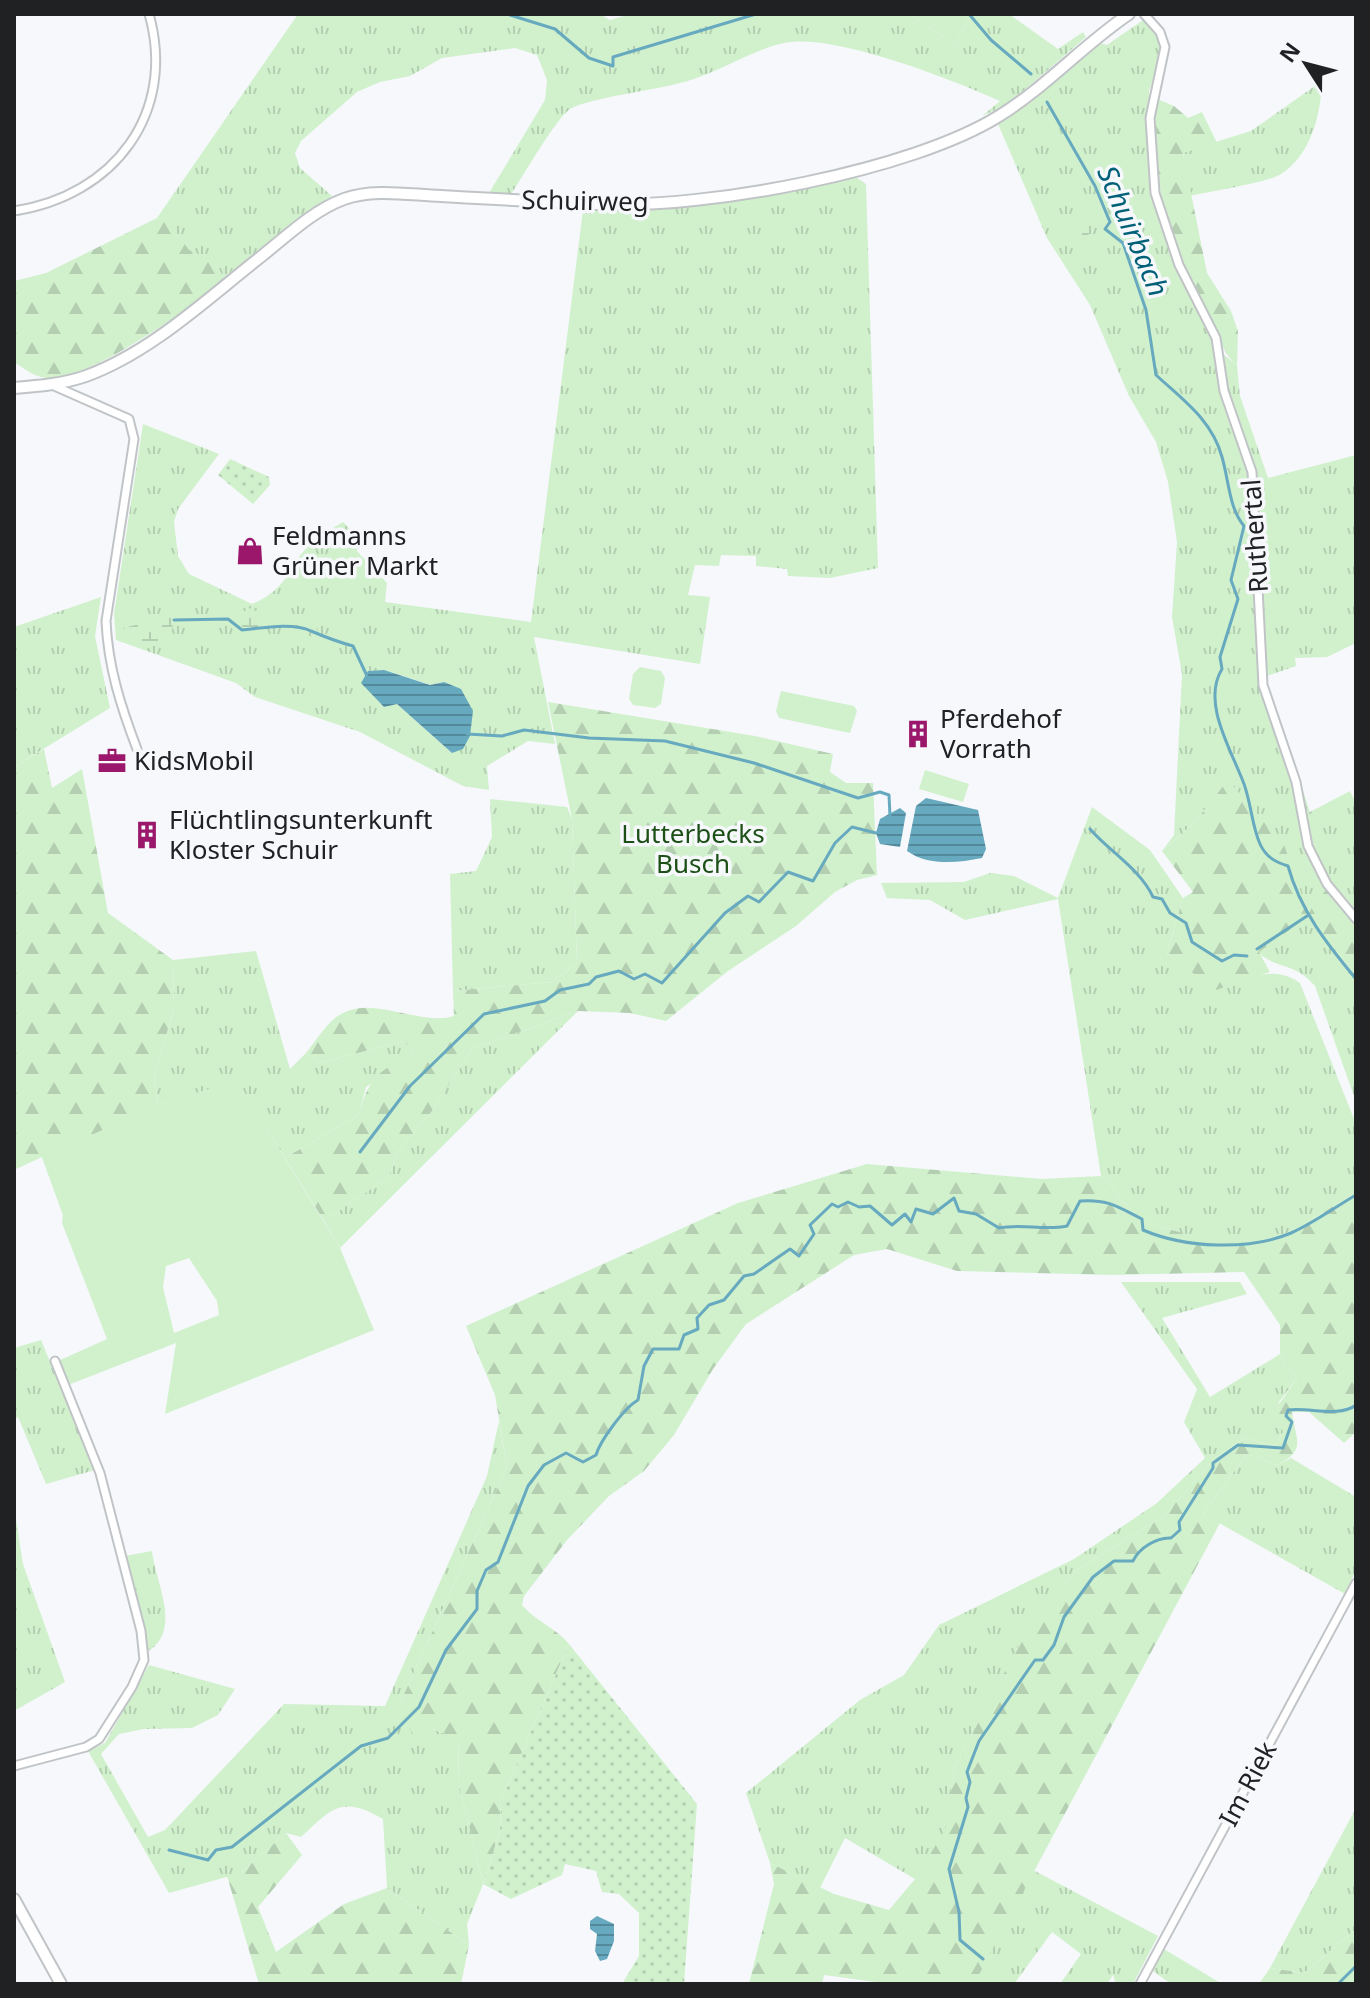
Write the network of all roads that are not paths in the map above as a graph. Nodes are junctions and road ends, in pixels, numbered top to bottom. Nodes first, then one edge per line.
1 (149, 14) edge
2 (1129, 14) edge
3 (1144, 14) edge
4 (14, 211) edge
5 (50, 385) junction
6 (14, 388) edge
7 (137, 749) dead end
8 (1356, 919) edge
9 (55, 1361) dead end
10 (1356, 1583) edge
11 (14, 1766) edge
12 (14, 1899) edge
13 (61, 1984) edge
14 (1140, 1984) edge

1 - 4 street
2 - 5 main road, Schuirweg
3 - 8 street, Ruthertal
5 - 6 main road, Schuirweg
5 - 7 street, Schuirweg
9 - 11 street
10 - 14 street, Im Riek
12 - 13 main road

